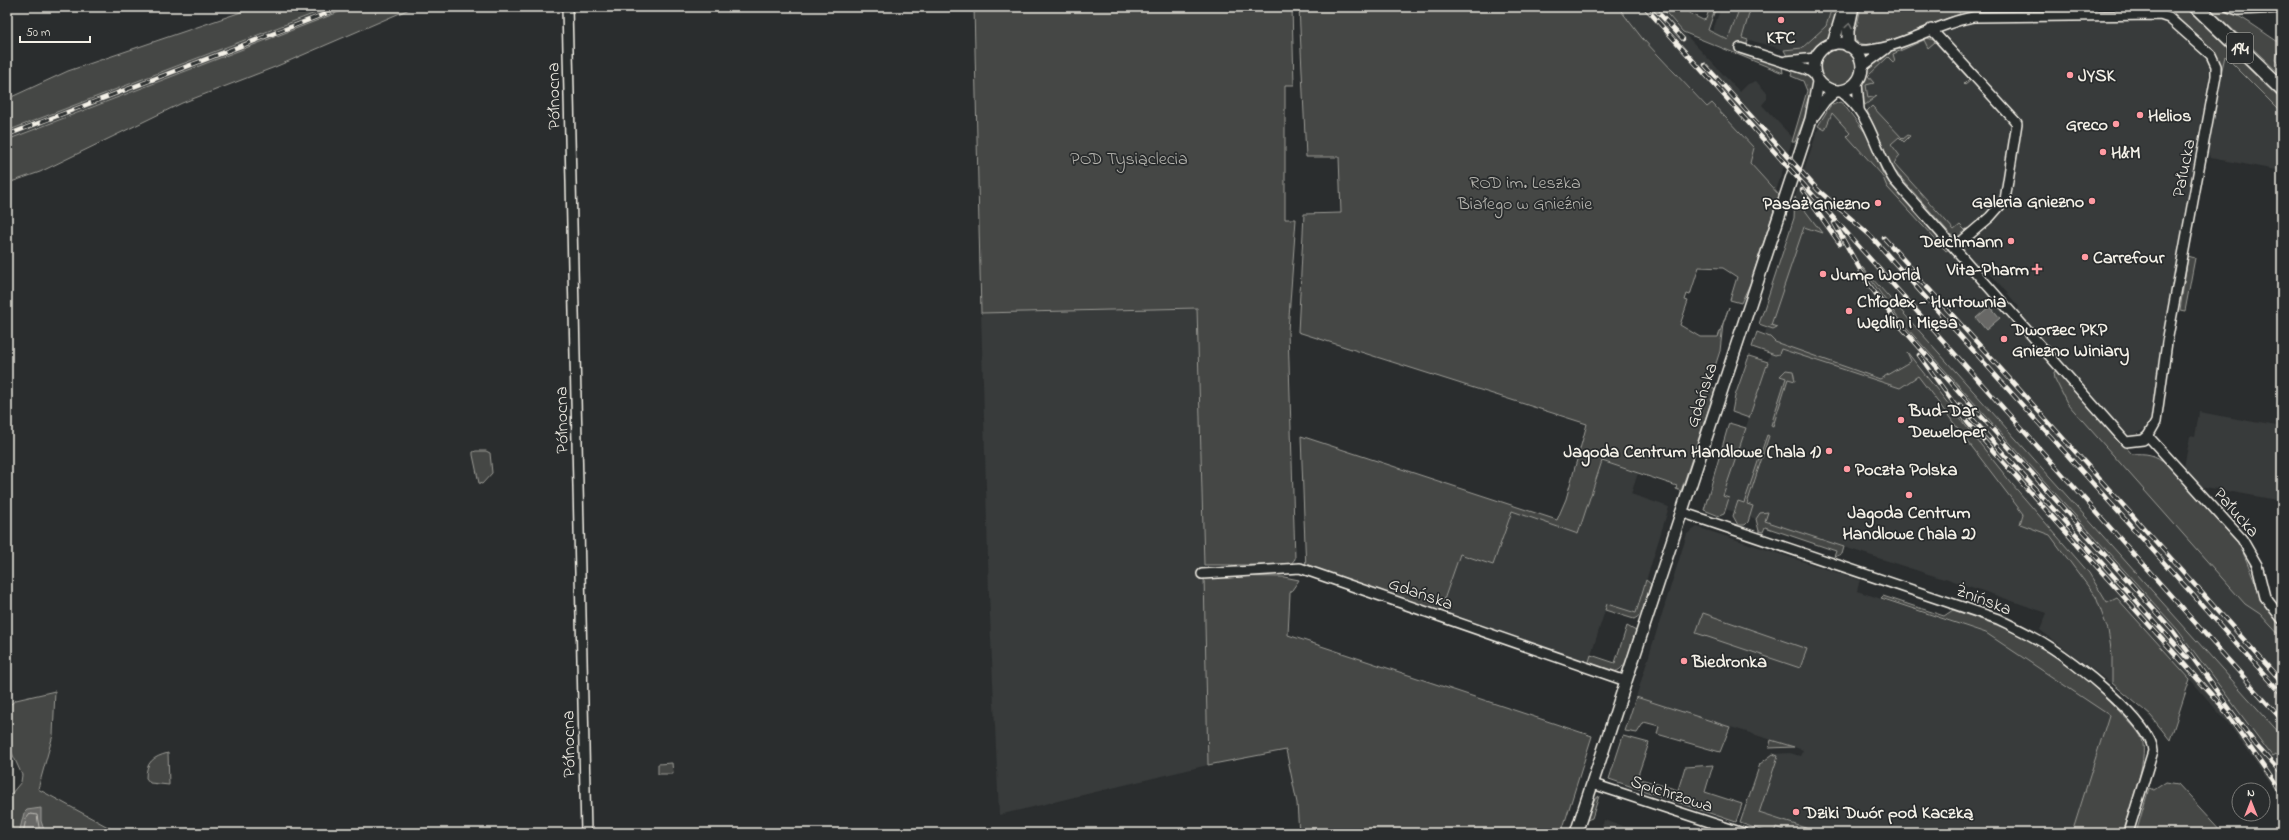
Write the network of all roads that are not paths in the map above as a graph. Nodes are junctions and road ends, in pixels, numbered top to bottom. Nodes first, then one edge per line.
1 (567, 7) edge
2 (1844, 7) edge
3 (1852, 7) edge
4 (2197, 7) edge
5 (2229, 7) edge
6 (2282, 8) edge
7 (1931, 29) junction
8 (1832, 44) junction
9 (1896, 44) junction
10 (1740, 48) dead end
11 (1851, 48) junction
12 (1816, 58) junction
13 (1783, 61) junction
14 (1862, 67) junction
15 (1816, 78) junction
16 (1857, 82) junction
17 (2282, 89) edge
18 (1838, 92) junction
19 (1859, 108) junction
20 (1811, 119) junction
21 (1954, 247) junction
22 (2148, 436) junction
23 (1681, 512) junction
24 (1202, 574) dead end
25 (2282, 619) edge
26 (1626, 681) junction
27 (1593, 784) junction
28 (586, 833) edge
29 (1576, 833) edge
30 (1742, 833) edge
31 (2128, 833) edge

1 - 28 street, Północna
2 - 8 street
11 -> 3 street
4 - 17 main road, 194
5 - 6 street
7 - 9 street, Pałucka
7 - 21 street
7 - 22 street, Pałucka
8 - 11 street
8 - 12 street
9 - 11 street, Pałucka
9 - 14 street, Pałucka
10 - 13 street
11 - 14 street
12 - 13 street
12 - 15 street
13 - 15 street
14 - 16 street
15 - 18 street
15 - 20 street, Gdańska
16 - 18 street
16 - 19 street
18 - 19 street
18 - 20 street, Gdańska
19 - 21 street
20 - 23 street, Gdańska
21 - 22 street
22 - 25 street, Pałucka
23 - 26 street, Gdańska
23 - 31 street, Żnińska
24 - 26 street, Gdańska
26 - 27 street, Gdańska
27 - 29 street, Gdańska
27 - 30 street, Spichrzowa

